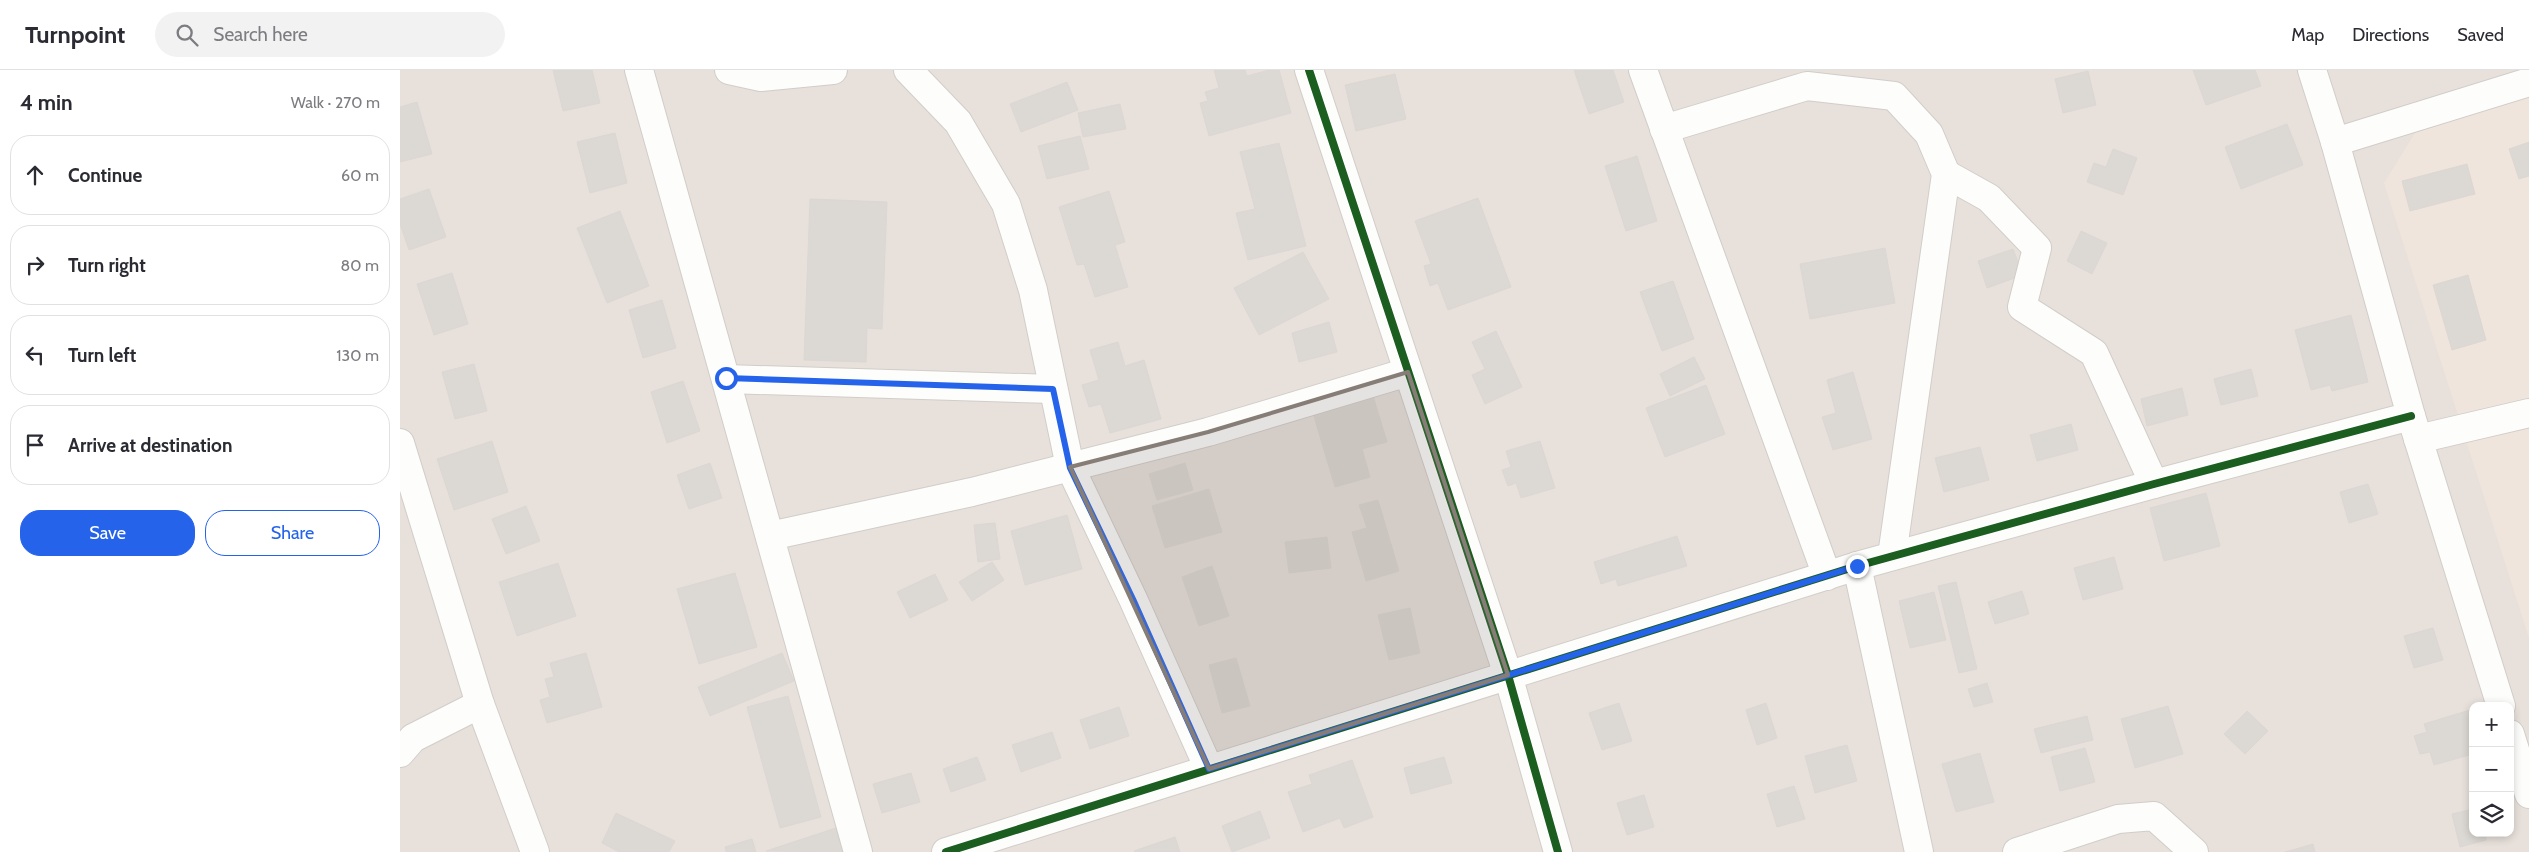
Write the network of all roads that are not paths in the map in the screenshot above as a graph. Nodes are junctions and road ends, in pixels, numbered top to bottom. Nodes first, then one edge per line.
1 (640, 70) edge
2 (729, 70) edge
3 (833, 70) edge
4 (908, 70) edge
5 (1309, 70) edge
6 (1642, 70) edge
7 (2312, 70) edge
8 (2529, 82) edge
9 (1664, 129) junction
10 (2335, 142) junction
11 (1946, 174) junction
12 (1408, 372) junction
13 (726, 378) junction
14 (1053, 389) junction
15 (2529, 413) edge
16 (2414, 428) junction
17 (400, 442) edge
18 (1070, 468) junction
19 (2154, 484) junction
20 (770, 536) junction
21 (1892, 556) junction
22 (1857, 566) junction
23 (1827, 576) junction
24 (1508, 675) junction
25 (2500, 702) edge
26 (480, 704) junction
27 (2514, 747) edge
28 (400, 753) edge
29 (1209, 769) junction
30 (2529, 794) edge
31 (535, 852) edge
32 (858, 852) edge
33 (946, 852) edge
34 (1558, 852) edge
35 (1919, 852) edge
36 (2017, 852) edge
37 (2194, 852) edge

1 - 13 street
2 - 3 street
4 - 14 street
5 - 12 street
6 - 9 street
7 - 10 street
8 - 10 street
9 - 11 street
9 - 23 street
10 - 16 street
11 - 19 street
11 - 21 street
12 - 18 street
12 - 24 street
13 - 14 street
13 - 20 street
14 - 18 street
15 - 16 street
16 - 19 street
16 - 25 street
17 - 26 street
18 - 20 street
18 - 29 street
19 - 21 street
20 - 32 street
21 - 22 street
22 - 23 street
22 - 35 street
23 - 24 street
24 - 29 street
24 - 34 street
26 - 28 street
26 - 31 street
27 - 30 street
29 - 33 street
36 - 37 street

